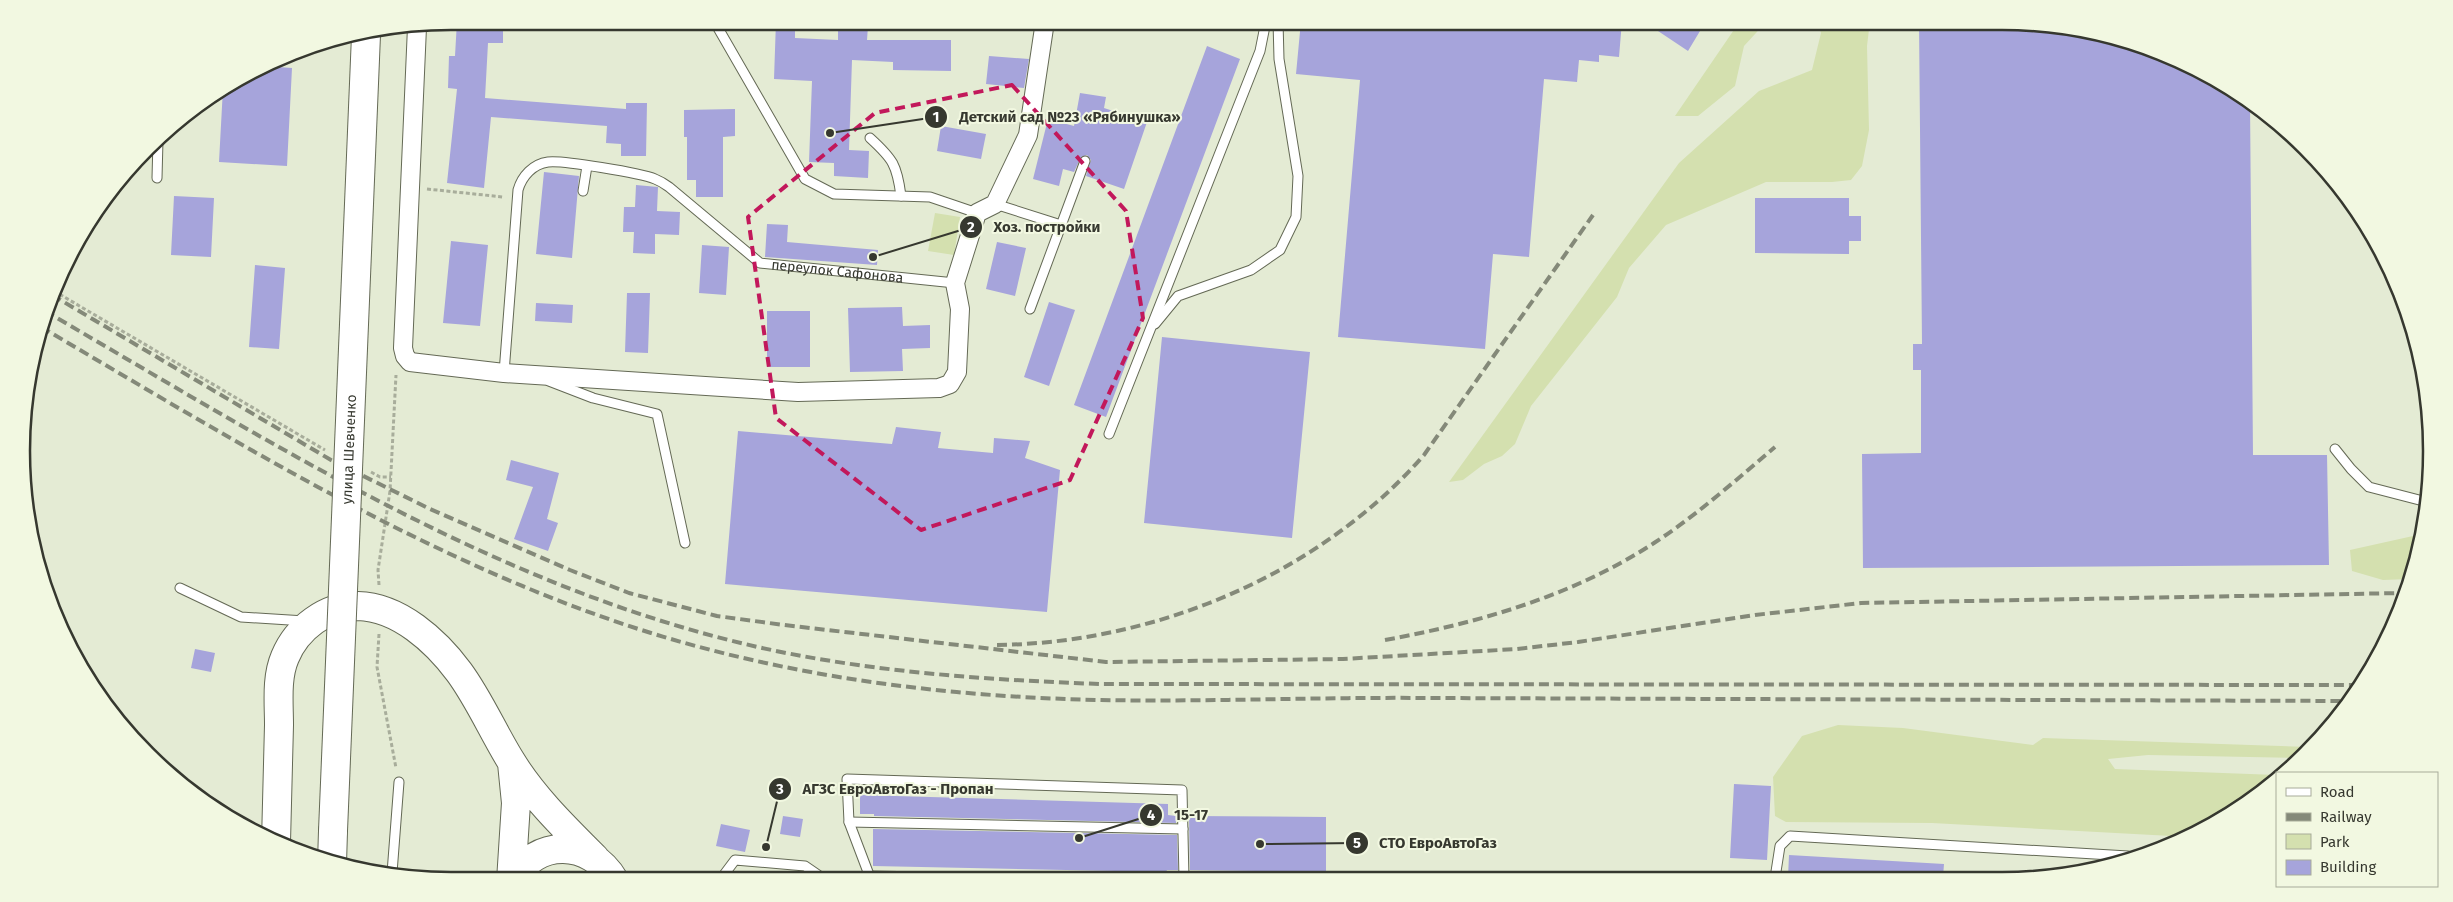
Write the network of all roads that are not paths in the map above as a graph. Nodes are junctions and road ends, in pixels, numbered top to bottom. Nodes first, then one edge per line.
1 (719, 30) edge
2 (1044, 30) edge
3 (1264, 30) edge
4 (1278, 30) edge
5 (417, 32) edge
6 (366, 39) edge
7 (870, 138) dead end
8 (158, 148) edge
9 (1085, 162) dead end
10 (587, 166) junction
11 (157, 178) dead end
12 (583, 191) dead end
13 (900, 196) junction
14 (995, 204) junction
15 (977, 213) junction
16 (1061, 225) junction
17 (955, 283) junction
18 (1030, 310) dead end
19 (1150, 330) junction
20 (504, 373) junction
21 (533, 375) junction
22 (1109, 434) dead end
23 (2335, 449) dead end
24 (2420, 500) edge
25 (685, 543) dead end
26 (180, 588) dead end
27 (312, 621) junction
28 (512, 763) junction
29 (399, 782) dead end
30 (849, 822) junction
31 (1183, 829) junction
32 (276, 834) edge
33 (332, 855) edge
34 (2119, 855) edge
35 (392, 867) edge
36 (512, 872) edge
37 (518, 872) edge
38 (608, 872) edge
39 (609, 872) edge
40 (726, 872) edge
41 (814, 872) edge
42 (869, 872) edge
43 (1184, 872) edge
44 (1776, 872) edge

1 - 13 lane
2 - 14 street
3 - 19 lane
4 - 19 lane
5 - 20 street
6 - 33 main road, улица Шевченко, bridge
7 - 13 lane
8 - 11 lane
9 - 16 lane
10 - 12 lane
10 - 17 lane, переулок Сафонова
10 - 20 lane, переулок Сафонова
13 - 15 lane
14 - 15 street
14 - 16 lane
15 - 17 street
16 - 18 lane
17 - 21 street
19 - 22 lane
20 - 21 street
21 - 25 lane
23 - 24 lane
26 - 27 lane
27 - 28 main road
27 - 32 main road
28 - 36 main road
28 - 39 main road
29 - 35 lane
30 - 31 lane
30 - 31 lane
30 - 42 lane
31 - 43 lane
34 - 44 lane
37 - 38 main road
40 - 41 lane

